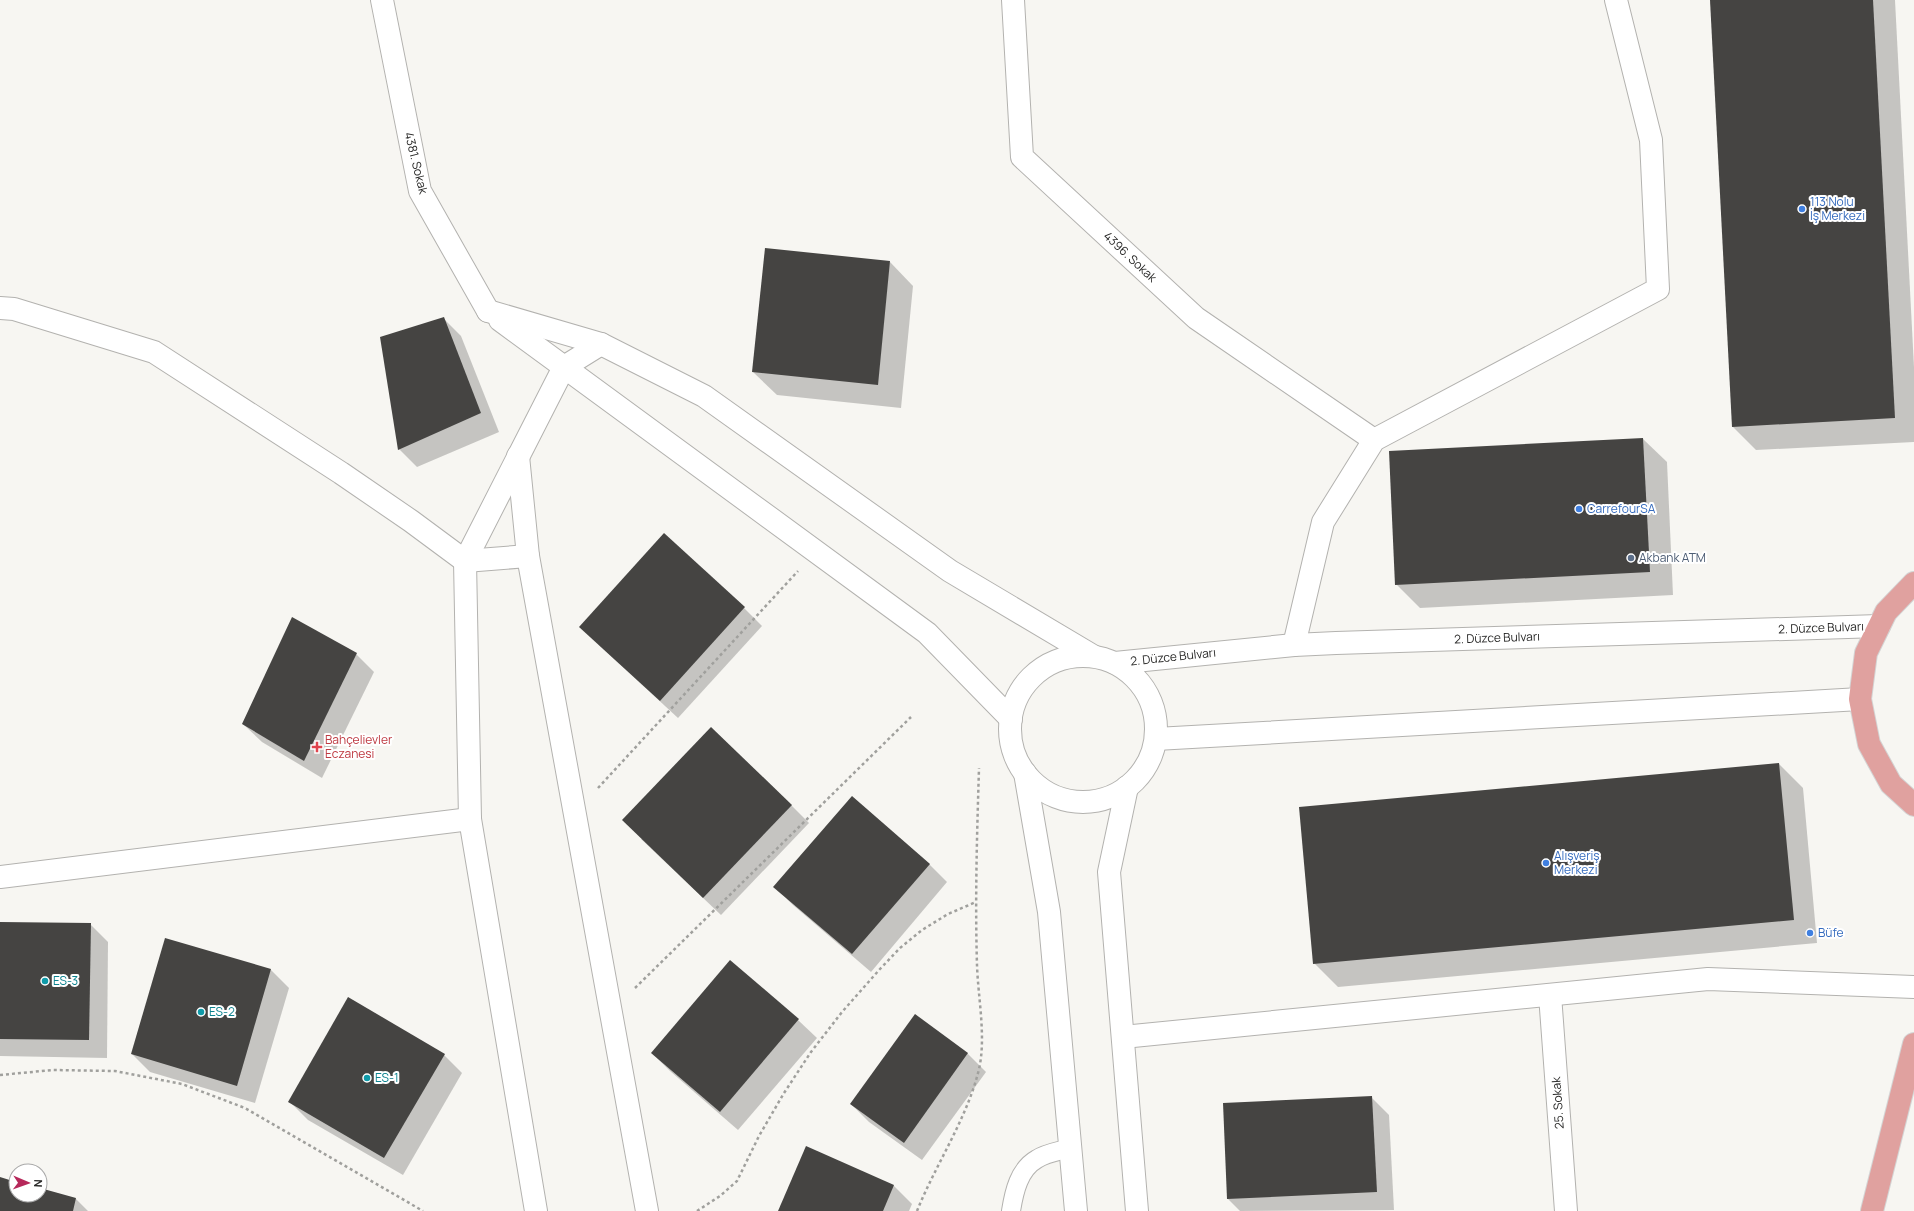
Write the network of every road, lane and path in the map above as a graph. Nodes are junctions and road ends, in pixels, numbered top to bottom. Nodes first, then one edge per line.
1 (382, 0) edge
2 (1013, 0) edge
3 (1616, 0) edge
4 (0, 308) edge
5 (488, 312) junction
6 (601, 344) junction
7 (564, 367) junction
8 (1374, 440) junction
9 (518, 456) junction
10 (813, 550) junction
11 (528, 556) junction
12 (465, 561) junction
13 (1914, 583) edge
14 (1879, 626) junction
15 (1294, 645) junction
16 (1093, 656) junction
17 (1115, 663) junction
18 (1860, 699) junction
19 (911, 717) dead end
20 (1011, 719) junction
21 (1156, 739) junction
22 (979, 768) dead end
23 (1025, 773) junction
24 (1127, 787) junction
25 (573, 804) junction
26 (1914, 805) edge
27 (470, 819) junction
28 (0, 877) edge
29 (976, 902) junction
30 (1914, 987) edge
31 (1550, 995) junction
32 (609, 1002) junction
33 (1123, 1037) junction
34 (1914, 1044) edge
35 (0, 1075) edge
36 (1070, 1148) junction
37 (423, 1211) edge
38 (536, 1211) edge
39 (647, 1211) edge
40 (697, 1211) edge
41 (917, 1211) edge
42 (1011, 1211) edge
43 (1076, 1211) edge
44 (1137, 1211) edge
45 (1566, 1211) edge
46 (1872, 1211) edge

1 - 5 street, 4381. Sokak
2 - 8 street, 4396. Sokak
3 - 8 street
4 - 12 street
5 - 6 street
5 - 7 street
6 - 7 street
6 - 16 street
7 - 9 street
7 - 10 street
8 - 15 street
9 - 11 street
9 - 12 street
10 - 20 street
10 - 25 path
11 - 12 street
11 - 25 street
12 - 27 street
13 - 14 main road
14 - 15 street, 2. Düzce Bulvarı
14 - 18 main road
15 - 17 street, 2. Düzce Bulvarı
16 - 17 street
16 - 20 street
17 - 21 street
18 - 21 street
18 - 26 main road
19 - 32 path
20 - 23 street
21 - 24 street
22 - 29 path
23 - 24 street
23 - 36 street
24 - 33 street
25 - 32 street
27 - 28 street
27 - 38 street
29 - 40 path
29 - 41 path
30 - 31 street
31 - 33 street
31 - 45 street, 25. Sokak
32 - 39 street
33 - 44 street
34 - 46 main road
35 - 37 path
36 - 42 lane
36 - 43 street

